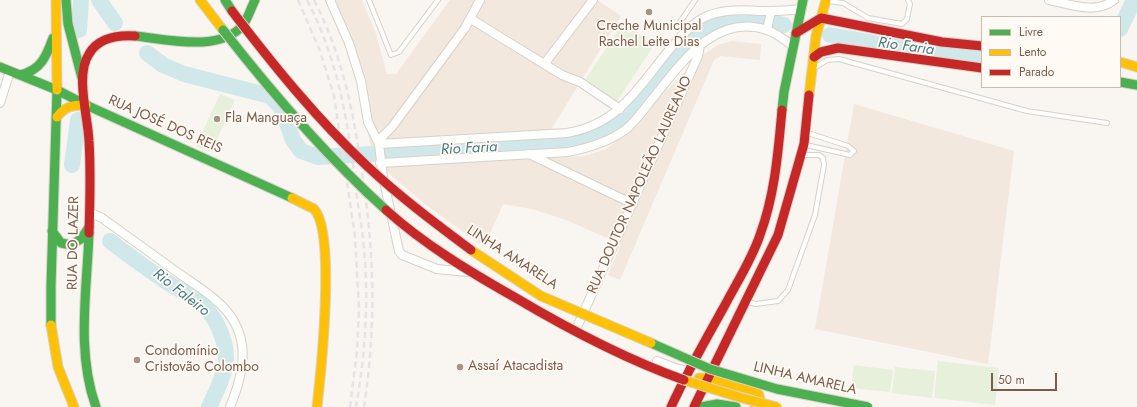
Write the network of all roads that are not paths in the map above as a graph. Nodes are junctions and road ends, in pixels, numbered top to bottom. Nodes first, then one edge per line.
1 (56, 0) edge
2 (66, 0) edge
3 (225, 0) edge
4 (256, 0) edge
5 (330, 0) edge
6 (369, 0) edge
7 (438, 0) edge
8 (480, 0) edge
9 (593, 0) edge
10 (695, 0) edge
11 (826, 0) edge
12 (908, 0) edge
13 (1049, 0) edge
14 (1114, 0) edge
15 (201, 1) edge
16 (802, 5) edge
17 (770, 14) junction
18 (821, 18) junction
19 (471, 19) junction
20 (680, 22) dead end
21 (767, 28) junction
22 (56, 31) junction
23 (796, 33) junction
24 (700, 45) junction
25 (793, 46) junction
26 (981, 46) edge
27 (814, 57) junction
28 (1121, 62) edge
29 (545, 63) junction
30 (0, 67) edge
31 (1137, 67) edge
32 (981, 68) edge
33 (812, 69) junction
34 (10, 71) junction
35 (20, 75) junction
36 (82, 78) junction
37 (1121, 82) edge
38 (1137, 85) edge
39 (57, 90) junction
40 (0, 103) edge
41 (86, 105) junction
42 (620, 109) junction
43 (57, 117) junction
44 (1107, 122) dead end
45 (806, 132) junction
46 (804, 144) junction
47 (379, 151) junction
48 (529, 154) junction
49 (801, 155) junction
50 (386, 197) junction
51 (633, 204) junction
52 (89, 212) junction
53 (431, 212) dead end
54 (89, 228) junction
55 (52, 231) junction
56 (481, 250) dead end
57 (499, 273) dead end
58 (745, 302) junction
59 (578, 325) junction
60 (659, 362) junction
61 (688, 371) junction
62 (707, 378) junction
63 (682, 384) junction
64 (677, 396) junction
65 (74, 407) edge
66 (96, 407) edge
67 (230, 407) edge
68 (317, 407) edge
69 (671, 407) edge
70 (694, 407) edge
71 (701, 407) edge
72 (736, 407) edge
73 (755, 407) edge
74 (777, 407) edge
75 (868, 407) edge

1 - 22 main road, RUA DO LAZER
2 - 36 main road, RUA DO LAZER
3 - 75 main road, LINHA AMARELA, bridge
4 - 36 main road
5 - 47 street
6 - 7 lane
8 - 19 street
9 - 29 street
10 - 20 lane
11 - 12 lane
11 - 18 main road
13 - 14 street
15 - 74 main road, bridge
16 - 17 street
16 - 23 main road
17 - 21 street
17 - 42 street
18 - 23 main road
18 - 26 main road
18 - 27 main road
19 - 29 street
19 - 47 street
21 - 24 street
21 - 25 street
22 - 35 main road
22 - 39 main road, RUA DO LAZER
23 - 25 main road
24 - 48 street
24 - 51 street, RUA DOUTOR NAPOLEÃO LAUREANO
25 - 61 main road
27 - 32 main road
27 - 33 main road
28 - 31 main road
29 - 42 street
30 - 34 main road, RUA JOSÉ DOS REIS
33 - 44 lane
33 - 45 main road
34 - 35 main road, RUA JOSÉ DOS REIS
34 - 40 street
35 - 39 main road, RUA JOSÉ DOS REIS
36 - 41 main road, RUA DO LAZER
37 - 38 main road
39 - 41 main road, RUA JOSÉ DOS REIS
39 - 43 main road, RUA DO LAZER
41 - 43 main road
41 - 52 main road, RUA DO LAZER
41 - 68 main road, RUA JOSÉ DOS REIS
42 - 47 street
43 - 55 main road, RUA DO LAZER
45 - 46 main road
45 - 46 lane
46 - 49 main road
47 - 48 street
47 - 50 street
48 - 51 street
49 - 58 main road
49 - 58 lane
50 - 53 lane
50 - 59 street
51 - 59 street, RUA DOUTOR NAPOLEÃO LAUREANO
52 - 54 main road, RUA DO LAZER
52 - 67 street
54 - 55 main road
54 - 66 main road, RUA DO LAZER
55 - 65 main road, RUA DO LAZER
56 - 57 lane
58 - 62 main road
59 - 60 street
60 - 61 street
60 - 64 street
61 - 63 main road
62 - 63 main road
62 - 70 main road
62 - 73 main road
63 - 64 main road
64 - 69 main road
71 - 72 main road

